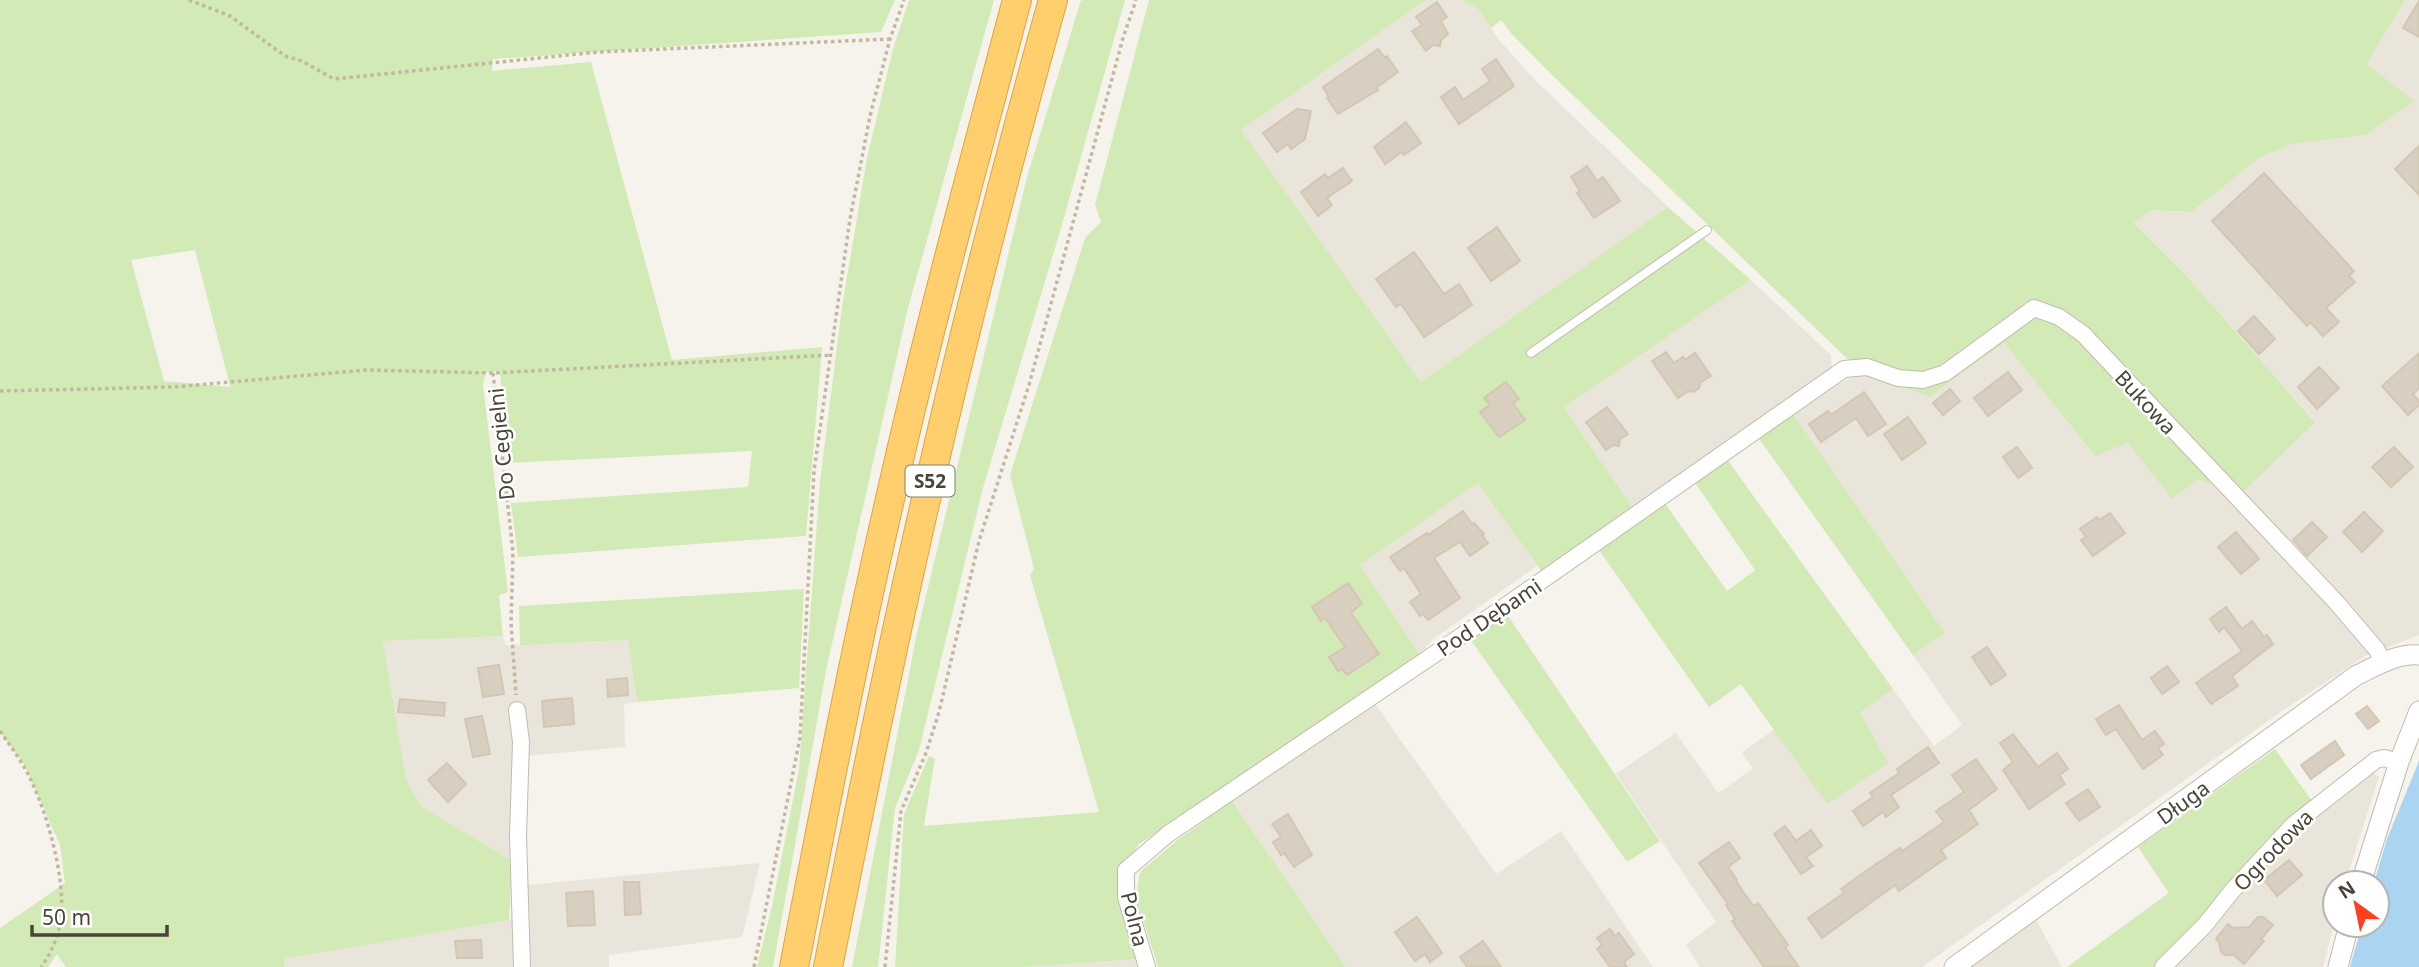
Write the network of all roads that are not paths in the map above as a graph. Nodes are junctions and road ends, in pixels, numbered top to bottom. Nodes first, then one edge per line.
1 (1017, 0) edge
2 (1053, 0) edge
3 (1707, 230) dead end
4 (1531, 353) dead end
5 (1854, 368) joint
6 (2419, 656) edge
7 (2382, 663) junction
8 (517, 710) road end
9 (2419, 711) edge
10 (2399, 762) junction
11 (2365, 869) edge
12 (1126, 870) joint
13 (2345, 939) edge
14 (522, 967) edge
15 (794, 967) edge
16 (828, 967) edge
17 (1147, 967) edge
18 (1954, 967) edge
19 (2163, 967) edge
20 (2338, 967) edge

1 - 15 highway, S52
2 - 16 highway, S52
3 - 4 lane
5 - 7 street, Bukowa
5 - 12 street, Pod Dębami
6 - 7 street, Długa
7 - 18 street, Długa
8 - 14 street
9 - 10 street
10 - 11 street
10 - 19 street, Ogrodowa
12 - 17 street, Polna
13 - 20 street

